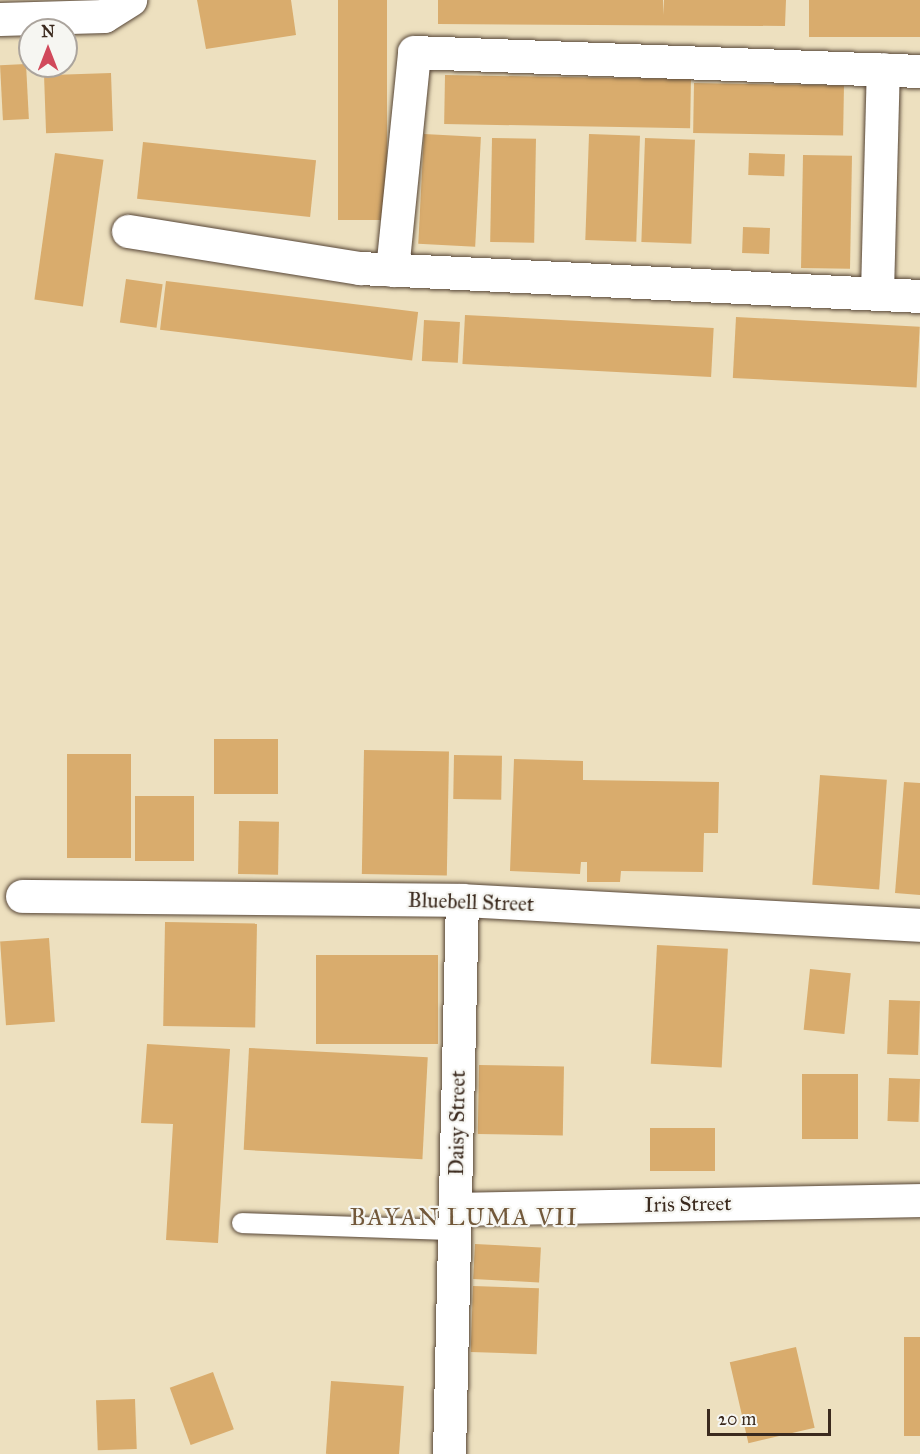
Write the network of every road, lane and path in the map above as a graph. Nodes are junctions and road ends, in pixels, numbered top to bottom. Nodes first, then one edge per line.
1 (130, 0) edge
2 (0, 20) edge
3 (883, 69) junction
4 (920, 71) edge
5 (128, 231) dead end
6 (392, 270) junction
7 (877, 292) junction
8 (920, 296) edge
9 (22, 896) dead end
10 (462, 900) junction
11 (920, 925) edge
12 (920, 1200) edge
13 (455, 1220) junction
14 (242, 1222) dead end
15 (449, 1454) edge

1 - 2 street
3 - 4 street
3 - 6 street
3 - 7 street
5 - 6 street
6 - 7 street
7 - 8 street
9 - 10 street, Bluebell Street
10 - 11 street, Bluebell Street
10 - 13 street, Daisy Street
12 - 13 street, Iris Street
13 - 14 lane
13 - 15 street, Daisy Street

